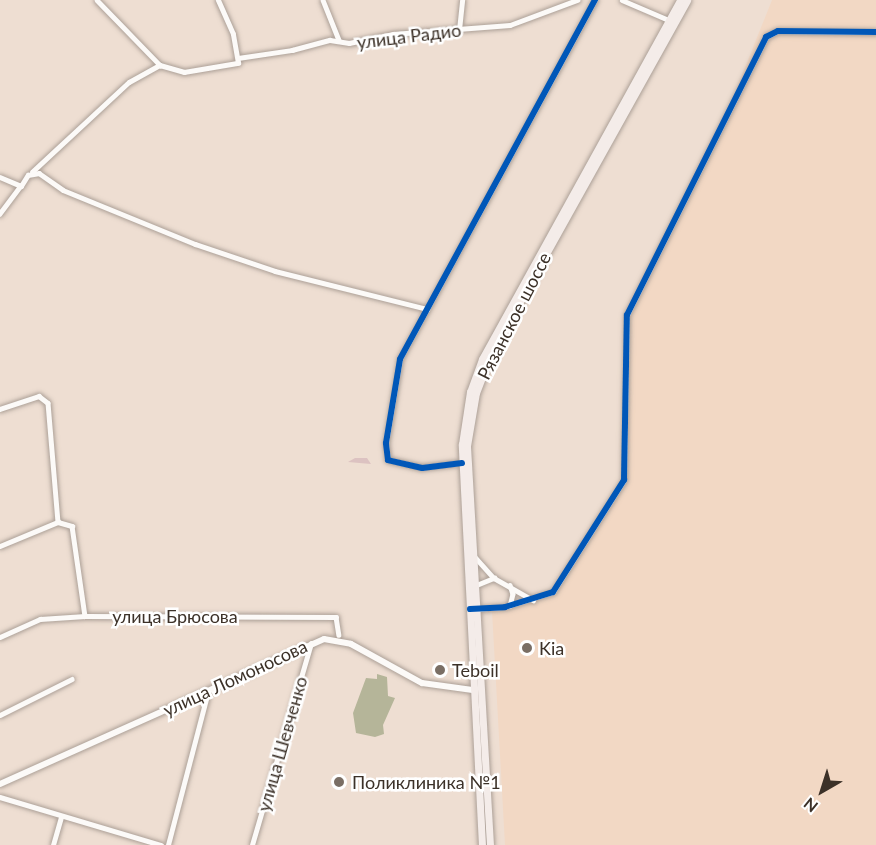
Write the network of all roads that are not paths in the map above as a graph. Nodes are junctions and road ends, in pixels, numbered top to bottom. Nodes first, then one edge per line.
1 (97, 0) edge
2 (218, 0) edge
3 (323, 0) edge
4 (462, 0) edge
5 (577, 0) edge
6 (595, 0) edge
7 (622, 0) edge
8 (680, 0) edge
9 (687, 0) edge
10 (669, 20) junction
11 (459, 30) junction
12 (876, 32) edge
13 (339, 40) junction
14 (238, 60) junction
15 (160, 65) junction
16 (32, 172) junction
17 (0, 177) edge
18 (21, 188) junction
19 (0, 214) edge
20 (427, 309) junction
21 (0, 409) edge
22 (462, 463) junction
23 (58, 522) junction
24 (0, 546) edge
25 (475, 557) junction
26 (494, 579) junction
27 (477, 584) junction
28 (509, 585) junction
29 (469, 592) junction
30 (533, 600) junction
31 (510, 606) junction
32 (473, 609) junction
33 (85, 616) junction
34 (0, 637) edge
35 (338, 638) junction
36 (311, 642) junction
37 (72, 679) dead end
38 (473, 690) junction
39 (208, 691) junction
40 (0, 715) edge
41 (0, 784) edge
42 (0, 797) edge
43 (61, 817) junction
44 (152, 844) edge
45 (52, 845) edge
46 (161, 845) edge
47 (168, 845) edge
48 (252, 845) edge
49 (482, 845) edge
50 (490, 845) edge

1 - 15 street
2 - 14 street
3 - 13 street
4 - 11 street
5 - 11 street, улица Радио
6 - 20 street
7 - 10 street
8 - 10 main road, Рязанское шоссе
9 - 25 main road, Рязанское шоссе
10 - 22 main road, Рязанское шоссе
11 - 13 street, улица Радио
12 - 30 street
13 - 14 street, улица Радио
14 - 15 street, улица Радио
15 - 16 street
16 - 18 street
16 - 20 street
17 - 18 street
18 - 19 street
20 - 22 street
21 - 23 street
22 - 29 main road, Рязанское шоссе
23 - 24 street
23 - 33 street
25 - 26 street
25 - 27 main road, Рязанское шоссе
26 - 27 street
26 - 28 street
27 - 29 street
27 - 32 main road, Рязанское шоссе
28 - 30 street
28 - 31 street
29 - 32 main road, Рязанское шоссе
30 - 31 street
31 - 32 street
32 - 38 main road, Рязанское шоссе
32 - 50 main road, Рязанское шоссе
33 - 34 street, улица Брюсова
33 - 35 street, улица Брюсова
35 - 36 street, улица Ломоносова
35 - 38 street, улица Ломоносова
36 - 39 street, улица Ломоносова
36 - 48 street, улица Шевченко
37 - 40 street
38 - 49 main road, Рязанское шоссе
39 - 41 street, улица Ломоносова
39 - 47 street
42 - 43 street
43 - 44 street
43 - 45 street
44 - 46 street

